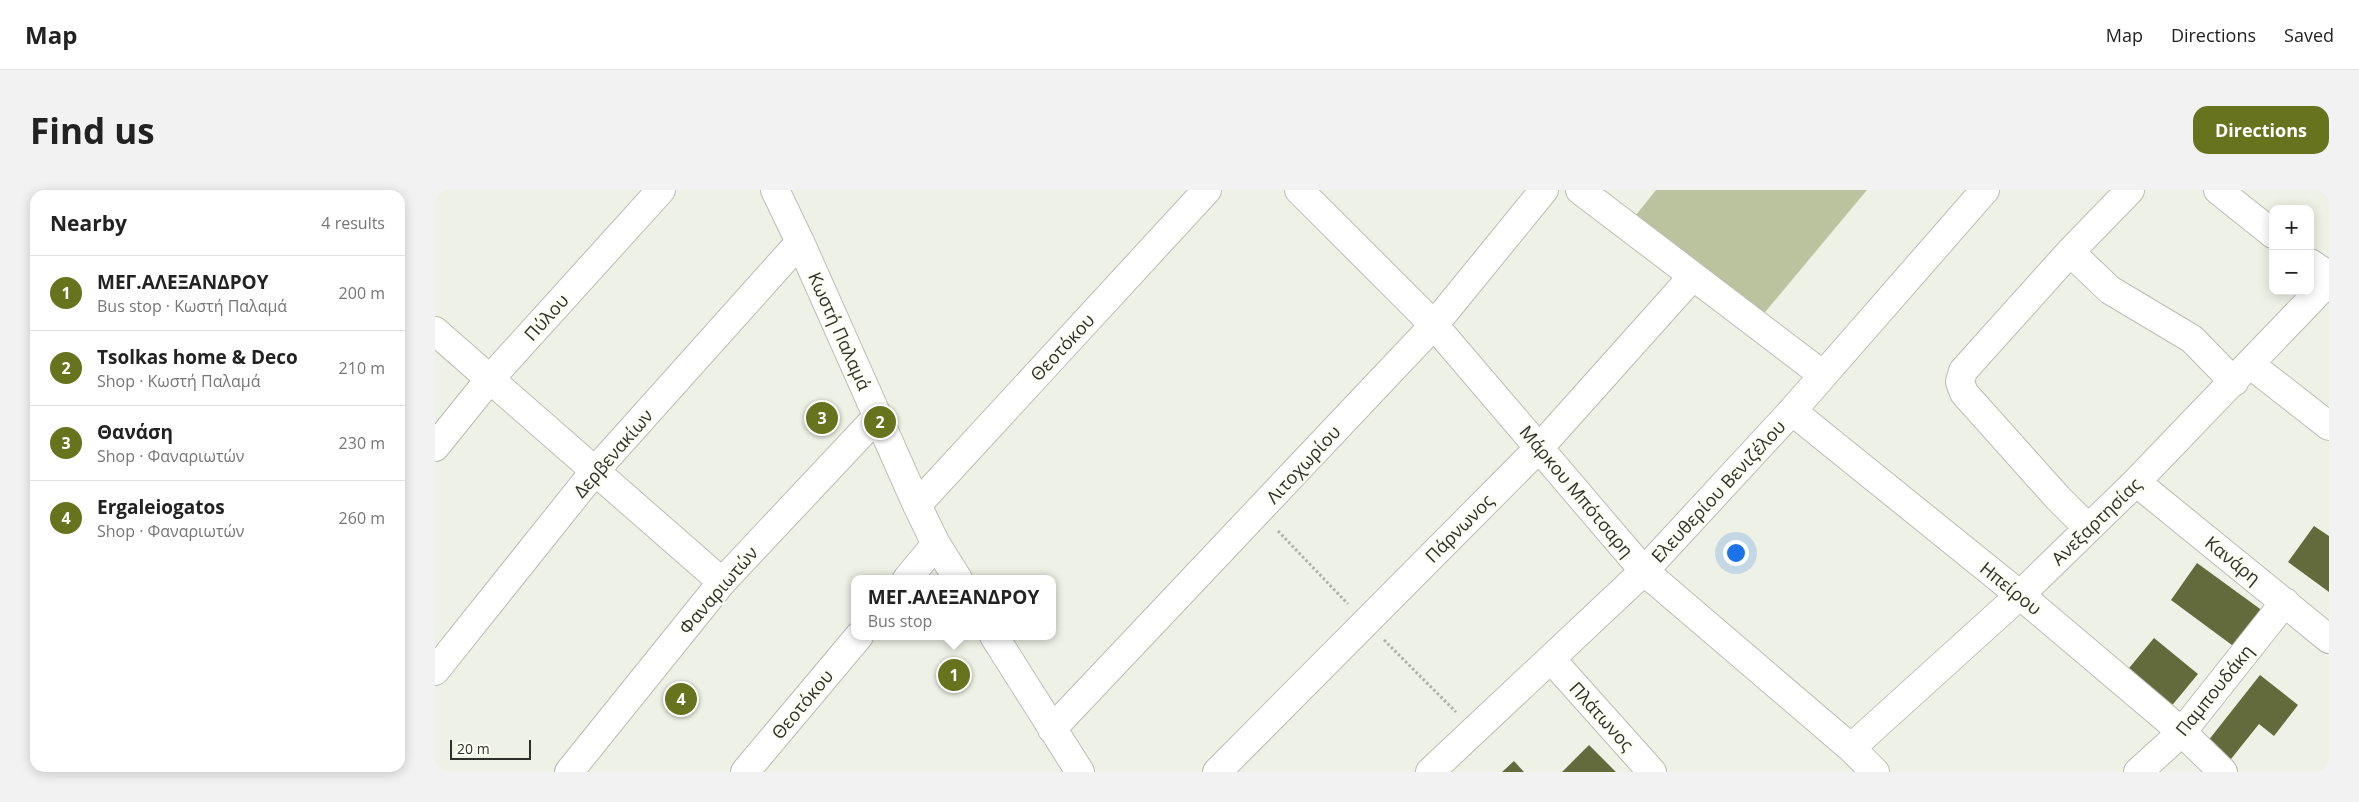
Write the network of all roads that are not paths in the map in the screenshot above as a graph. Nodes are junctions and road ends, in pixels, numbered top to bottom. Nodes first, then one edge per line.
1 (661, 190) edge
2 (775, 190) edge
3 (1207, 190) edge
4 (1299, 190) edge
5 (1544, 190) edge
6 (1580, 190) edge
7 (1985, 190) edge
8 (2130, 190) edge
9 (2218, 190) edge
10 (2269, 231) edge
11 (800, 242) junction
12 (2070, 252) junction
13 (2314, 266) edge
14 (1693, 276) junction
15 (2329, 276) edge
16 (2329, 281) edge
17 (1434, 325) junction
18 (435, 331) edge
19 (2242, 373) junction
20 (1823, 375) junction
21 (489, 380) junction
22 (1792, 411) junction
23 (877, 416) junction
24 (2329, 426) edge
25 (435, 447) edge
26 (1540, 447) junction
27 (594, 472) junction
28 (2136, 482) junction
29 (917, 505) junction
30 (2088, 528) junction
31 (936, 544) junction
32 (1645, 571) junction
33 (910, 575) edge
34 (955, 575) edge
35 (722, 582) junction
36 (2020, 595) junction
37 (2285, 602) junction
38 (2329, 639) edge
39 (856, 640) edge
40 (996, 640) edge
41 (1551, 659) junction
42 (435, 671) edge
43 (1052, 729) junction
44 (2182, 732) junction
45 (1851, 748) junction
46 (569, 772) edge
47 (745, 772) edge
48 (1080, 772) edge
49 (1217, 772) edge
50 (1430, 772) edge
51 (1652, 772) edge
52 (1875, 772) edge
53 (2138, 772) edge
54 (2223, 772) edge

1 - 21 street, Πύλου
2 - 11 street, Κωστή Παλαμά
3 - 29 street, Θεοτόκου
4 - 17 street, Μάρκου Μπότσαρη
5 - 17 street, Λιτοχωρίου
6 - 14 street
7 - 20 street, Ελευθερίου Βενιζέλου
8 - 12 street
9 - 10 street
11 - 23 street, Κωστή Παλαμά
11 - 27 street, Δερβενακίων
12 - 19 street
12 - 30 street
13 - 15 street
14 - 20 street
14 - 26 street, Πάρνωνος
16 - 19 street, Ανεξαρτησίας
17 - 26 street, Μάρκου Μπότσαρη
17 - 43 street, Λιτοχωρίου
18 - 21 street
19 - 24 street
19 - 28 street, Ανεξαρτησίας
20 - 22 street, Ελευθερίου Βενιζέλου
21 - 25 street, Πύλου
21 - 27 street
22 - 32 street, Ελευθερίου Βενιζέλου
22 - 36 street, Ηπείρου
23 - 29 street, Κωστή Παλαμά
23 - 35 street, Φαναριωτών
26 - 32 street, Μάρκου Μπότσαρη
26 - 49 street, Πάρνωνος
27 - 35 street
27 - 42 street, Δερβενακίων
28 - 30 street, Ανεξαρτησίας
28 - 37 street, Κανάρη
29 - 31 street, Κωστή Παλαμά
30 - 36 street, Ανεξαρτησίας
31 - 33 street
31 - 34 street, Κωστή Παλαμά
32 - 41 street, Ελευθερίου Βενιζέλου
32 - 45 street, Μάρκου Μπότσαρη
35 - 46 street, Φαναριωτών
36 - 44 street, Ηπείρου
36 - 45 street, Ανεξαρτησίας
37 - 38 street, Κανάρη
37 - 44 street, Παμπουδάκη
39 - 47 street, Θεοτόκου
40 - 43 street
41 - 50 street, Ελευθερίου Βενιζέλου
41 - 51 street, Πλάτωνος
43 - 48 street
44 - 53 street, Παμπουδάκη
44 - 54 street, Ηπείρου
45 - 52 street, Μάρκου Μπότσαρη

